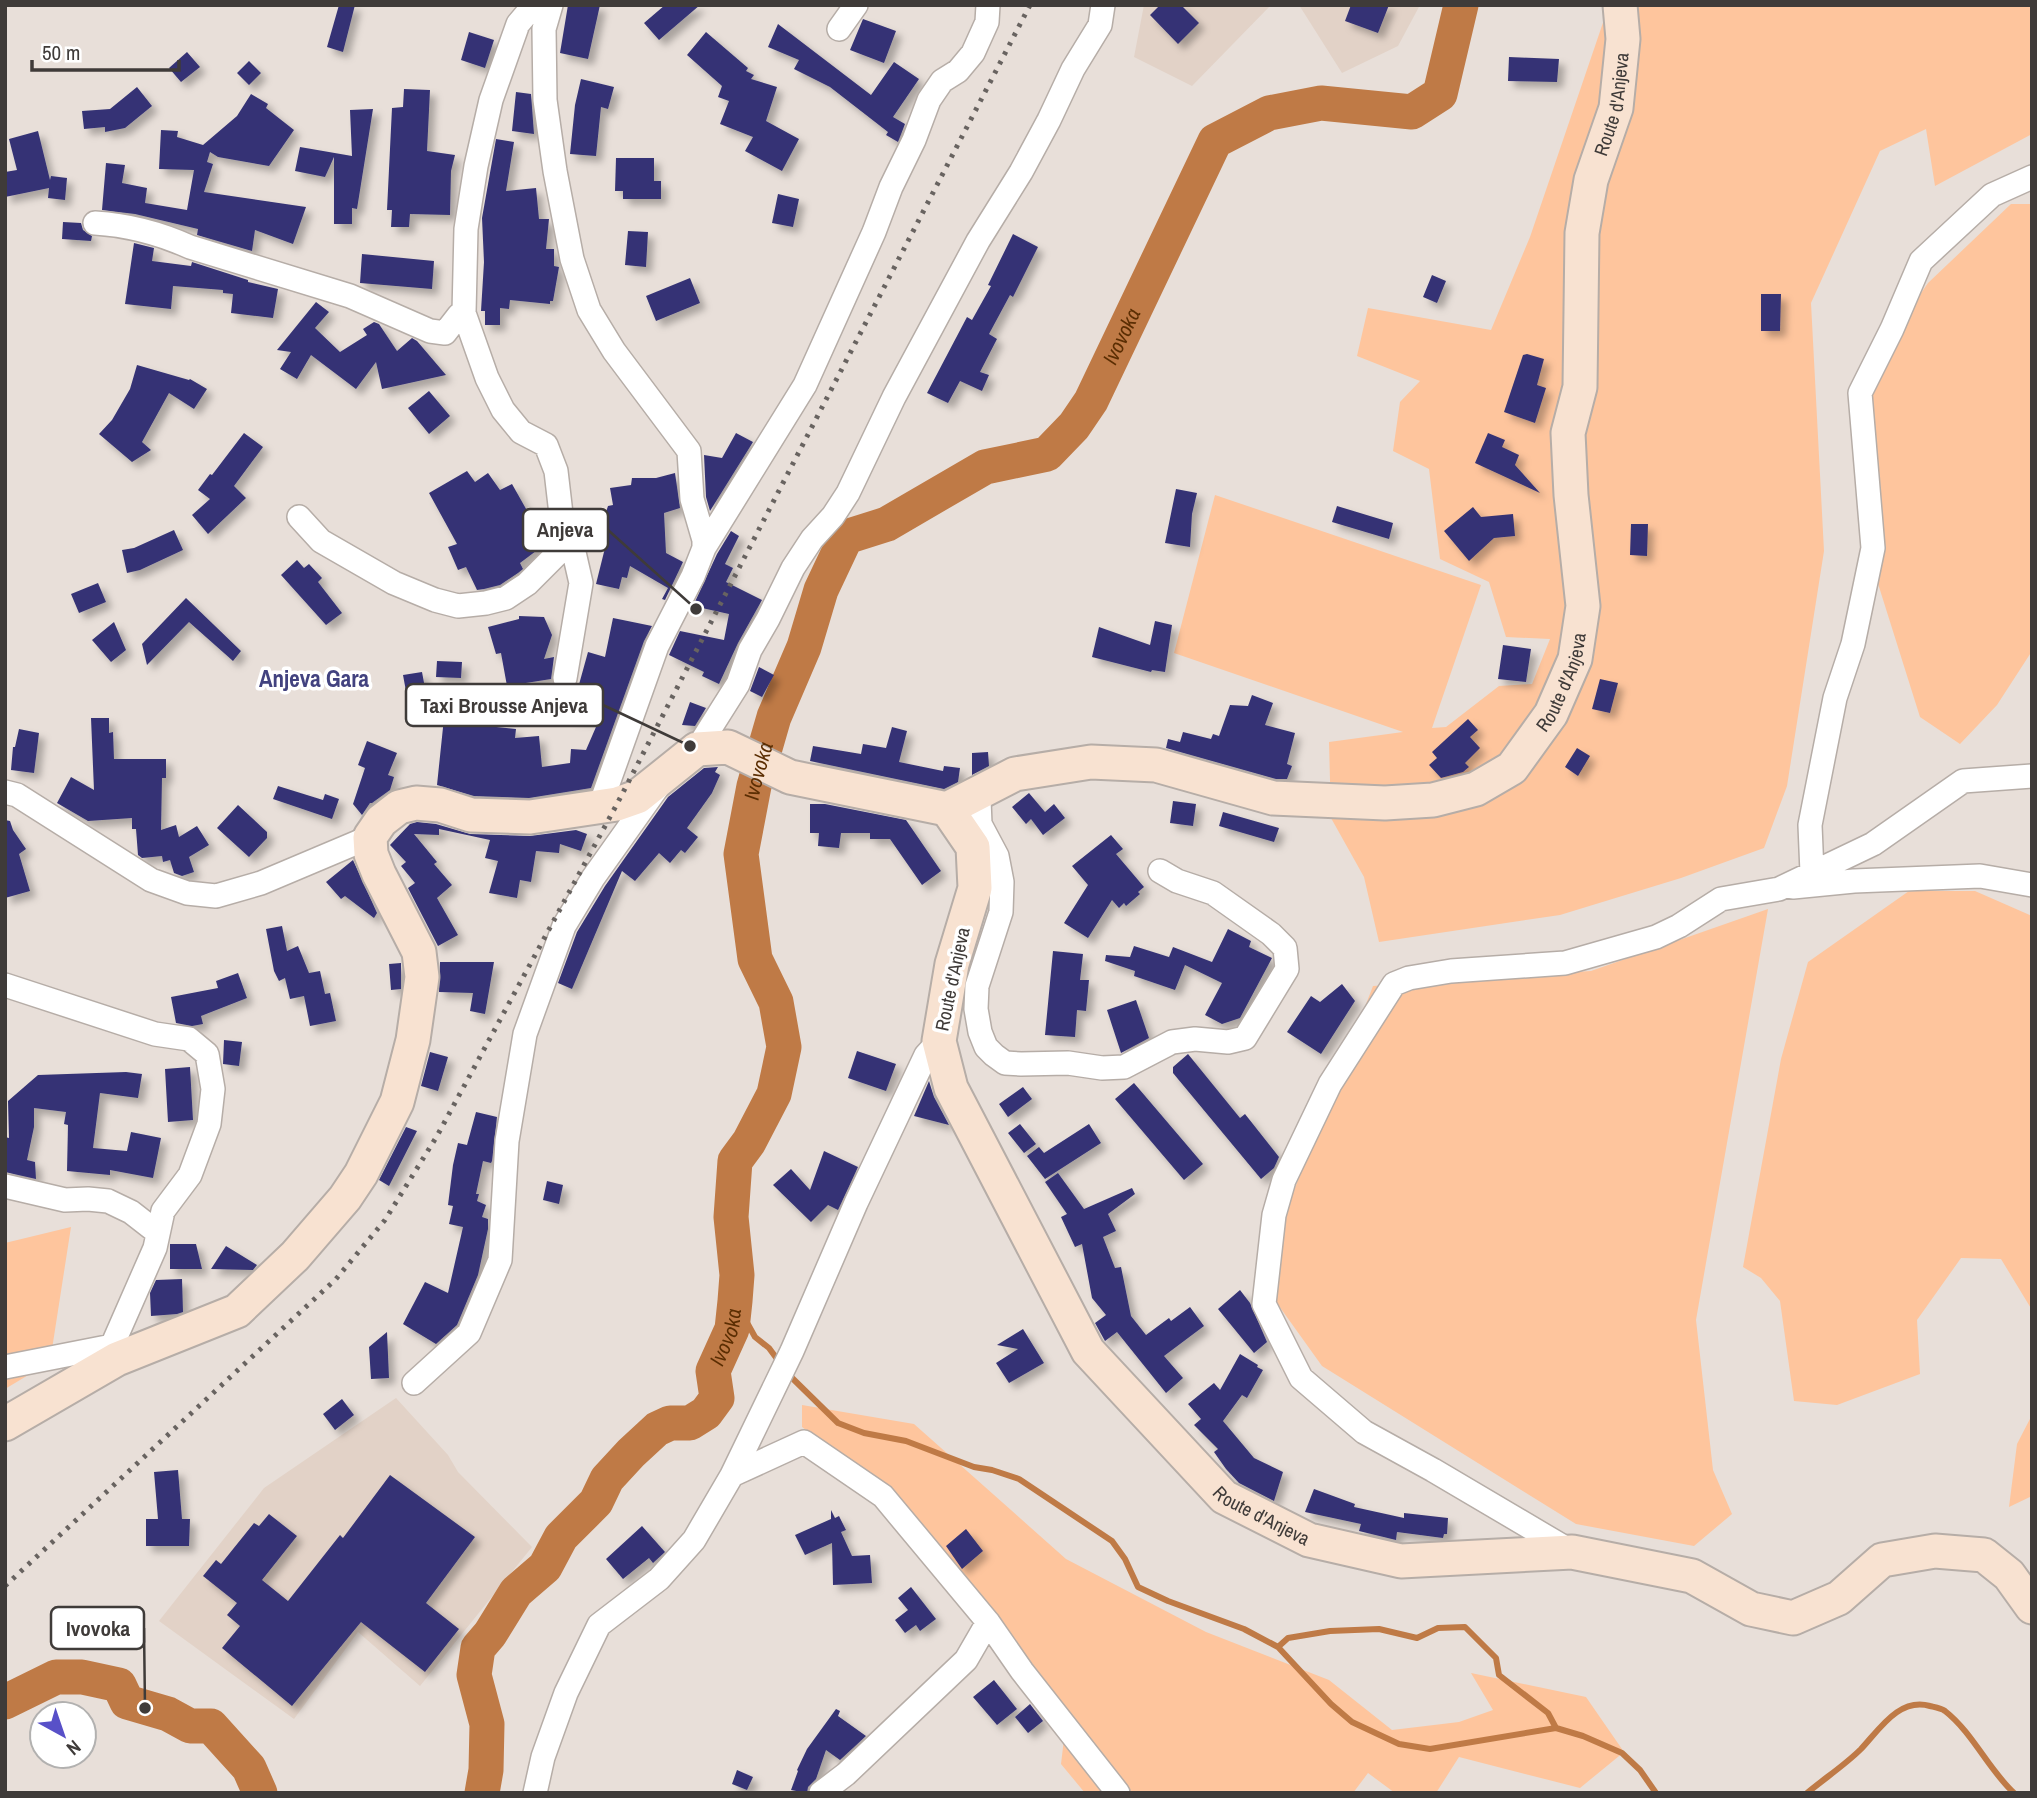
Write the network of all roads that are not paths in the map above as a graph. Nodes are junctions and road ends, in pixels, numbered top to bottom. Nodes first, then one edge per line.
1 (534, 5) edge
2 (551, 5) edge
3 (856, 5) edge
4 (988, 5) edge
5 (1103, 5) edge
6 (1620, 5) edge
7 (839, 29) dead end
8 (2032, 177) edge
9 (95, 223) dead end
10 (464, 313) junction
11 (299, 517) dead end
12 (573, 548) junction
13 (704, 548) junction
14 (565, 678) dead end
15 (713, 748) junction
16 (667, 774) junction
17 (2032, 776) edge
18 (982, 790) junction
19 (5, 792) edge
20 (600, 806) junction
21 (947, 809) junction
22 (370, 837) junction
23 (1160, 871) dead end
24 (1812, 873) junction
25 (2032, 885) edge
26 (1779, 888) junction
27 (5, 985) edge
28 (939, 1041) junction
29 (5, 1186) edge
30 (158, 1233) junction
31 (115, 1352) junction
32 (5, 1367) edge
33 (414, 1383) dead end
34 (5, 1424) edge
35 (732, 1475) junction
36 (1572, 1552) junction
37 (2032, 1607) edge
38 (988, 1622) junction
39 (535, 1793) edge
40 (821, 1793) edge
41 (1118, 1793) edge

1 - 10 street
2 - 13 street
3 - 7 street
4 - 13 street
5 - 15 street
6 - 18 street, Route d'Anjeva
8 - 24 street
9 - 10 street
10 - 12 street
11 - 12 street
12 - 14 street
13 - 20 street
15 - 16 street
15 - 21 street
16 - 20 street
16 - 33 street
17 - 24 street
18 - 21 street, Route d'Anjeva
18 - 23 street
19 - 22 street
20 - 22 street
21 - 28 street, Route d'Anjeva
22 - 31 street
24 - 26 street
25 - 26 street
26 - 36 street
27 - 30 street
28 - 35 street
28 - 36 street, Route d'Anjeva
29 - 30 street
30 - 31 street
31 - 32 street
31 - 34 street
35 - 38 street
35 - 39 street
36 - 37 street, Route d'Anjeva
38 - 40 street
38 - 41 street

